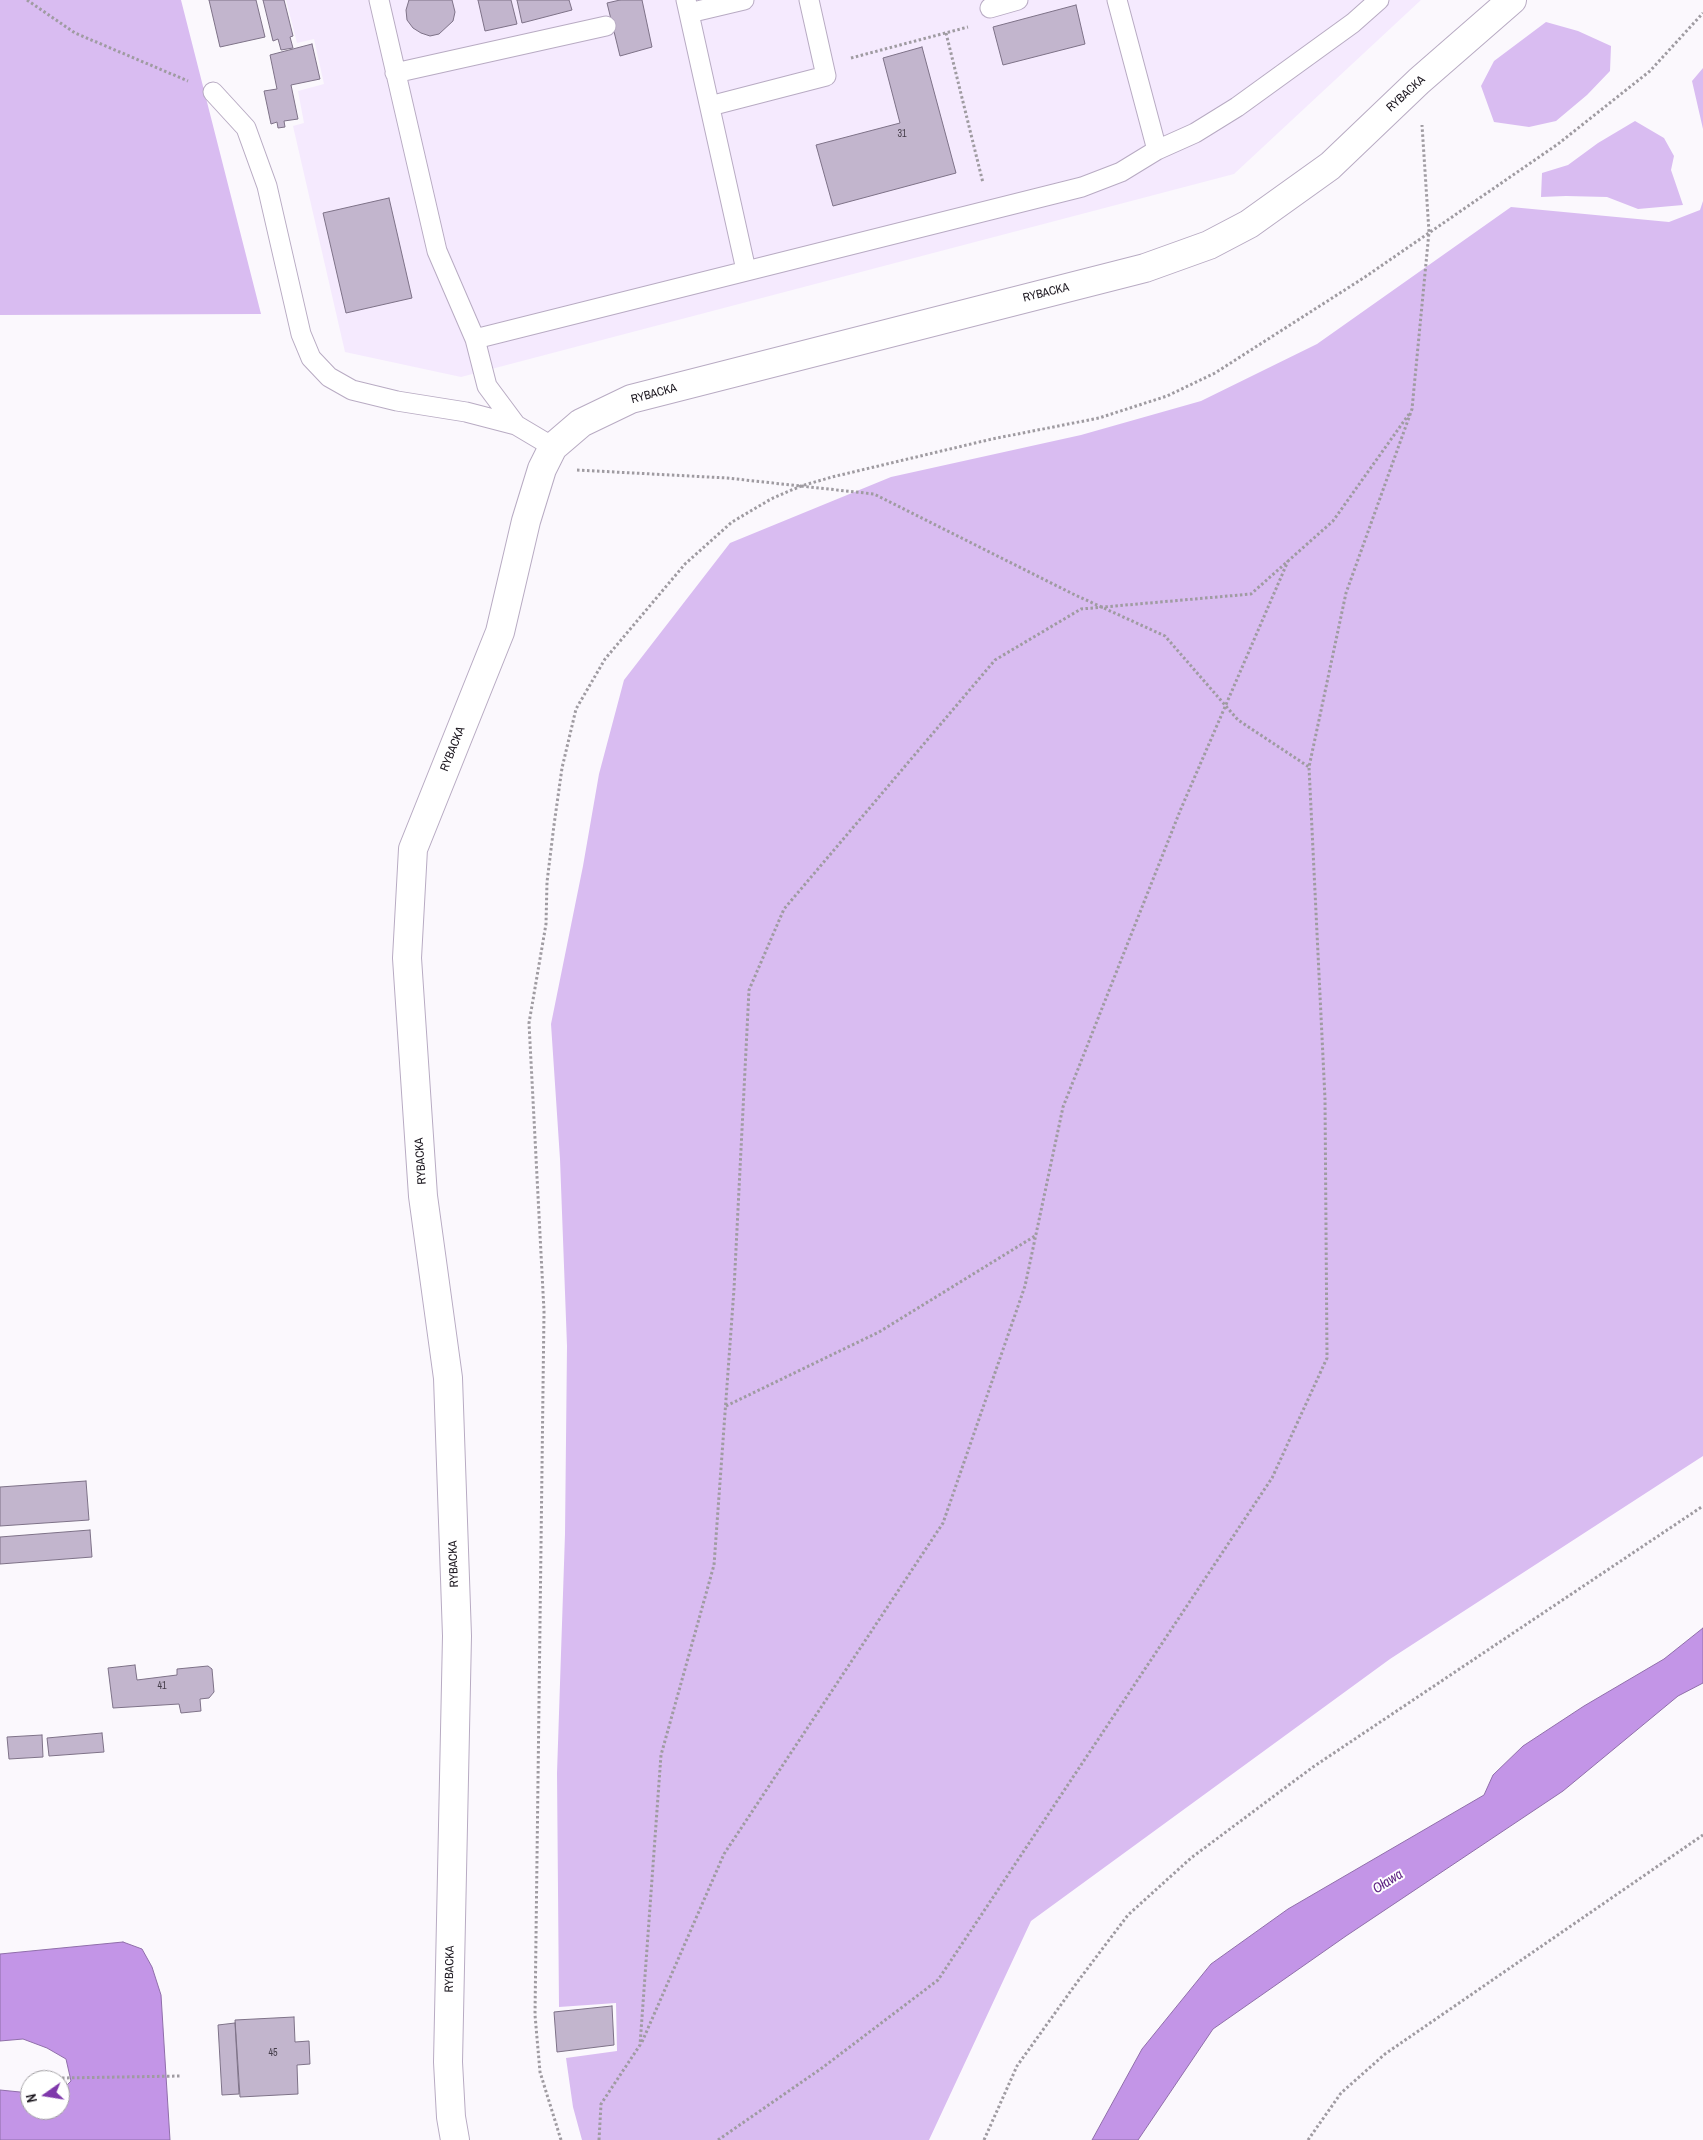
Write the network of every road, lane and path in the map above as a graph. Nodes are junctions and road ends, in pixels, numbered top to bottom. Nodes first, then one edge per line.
1 (27, 0) edge
2 (379, 0) edge
3 (744, 0) edge
4 (809, 0) edge
5 (1018, 0) edge
6 (1117, 0) edge
7 (1379, 0) edge
8 (1512, 0) edge
9 (687, 7) edge
10 (990, 8) joint
11 (1703, 13) edge
12 (606, 26) dead end
13 (946, 33) junction
14 (823, 64) junction
15 (396, 73) junction
16 (1419, 81) junction
17 (213, 92) joint
18 (710, 106) junction
19 (1157, 150) junction
20 (990, 210) junction
21 (1429, 232) junction
22 (746, 270) junction
23 (476, 340) junction
24 (1412, 410) junction
25 (516, 425) junction
26 (547, 458) junction
27 (801, 486) junction
28 (1288, 560) junction
29 (1103, 607) junction
30 (1226, 706) junction
31 (1309, 767) junction
32 (1035, 1236) junction
33 (726, 1407) junction
34 (1703, 1506) edge
35 (1703, 1835) edge
36 (640, 2045) junction
37 (180, 2076) dead end
38 (70, 2078) edge
39 (455, 2140) edge
40 (561, 2140) edge
41 (599, 2140) edge
42 (718, 2140) edge
43 (984, 2140) edge
44 (1308, 2140) edge

1 - 17 path
2 - 15 lane
3 - 9 lane
4 - 14 lane
5 - 10 lane
6 - 19 lane
7 - 19 lane
8 - 16 street, RYBACKA
9 - 18 lane
10 - 13 path
11 - 21 path
12 - 15 lane
13 - 14 path
13 - 20 path
14 - 18 lane
15 - 23 lane
16 - 21 path
16 - 26 street, RYBACKA
17 - 25 lane
18 - 22 lane
19 - 20 lane
20 - 22 lane
21 - 24 path
21 - 27 path
22 - 23 lane
23 - 25 lane
24 - 28 path
24 - 31 path
25 - 26 lane
26 - 27 path
26 - 39 street, RYBACKA
27 - 29 path
27 - 40 path
28 - 29 path
28 - 30 path
29 - 30 path
29 - 33 path
30 - 31 path
30 - 32 path
31 - 42 path
32 - 33 path
32 - 36 path
33 - 36 path
34 - 43 path
35 - 44 path
36 - 41 path
37 - 38 path

